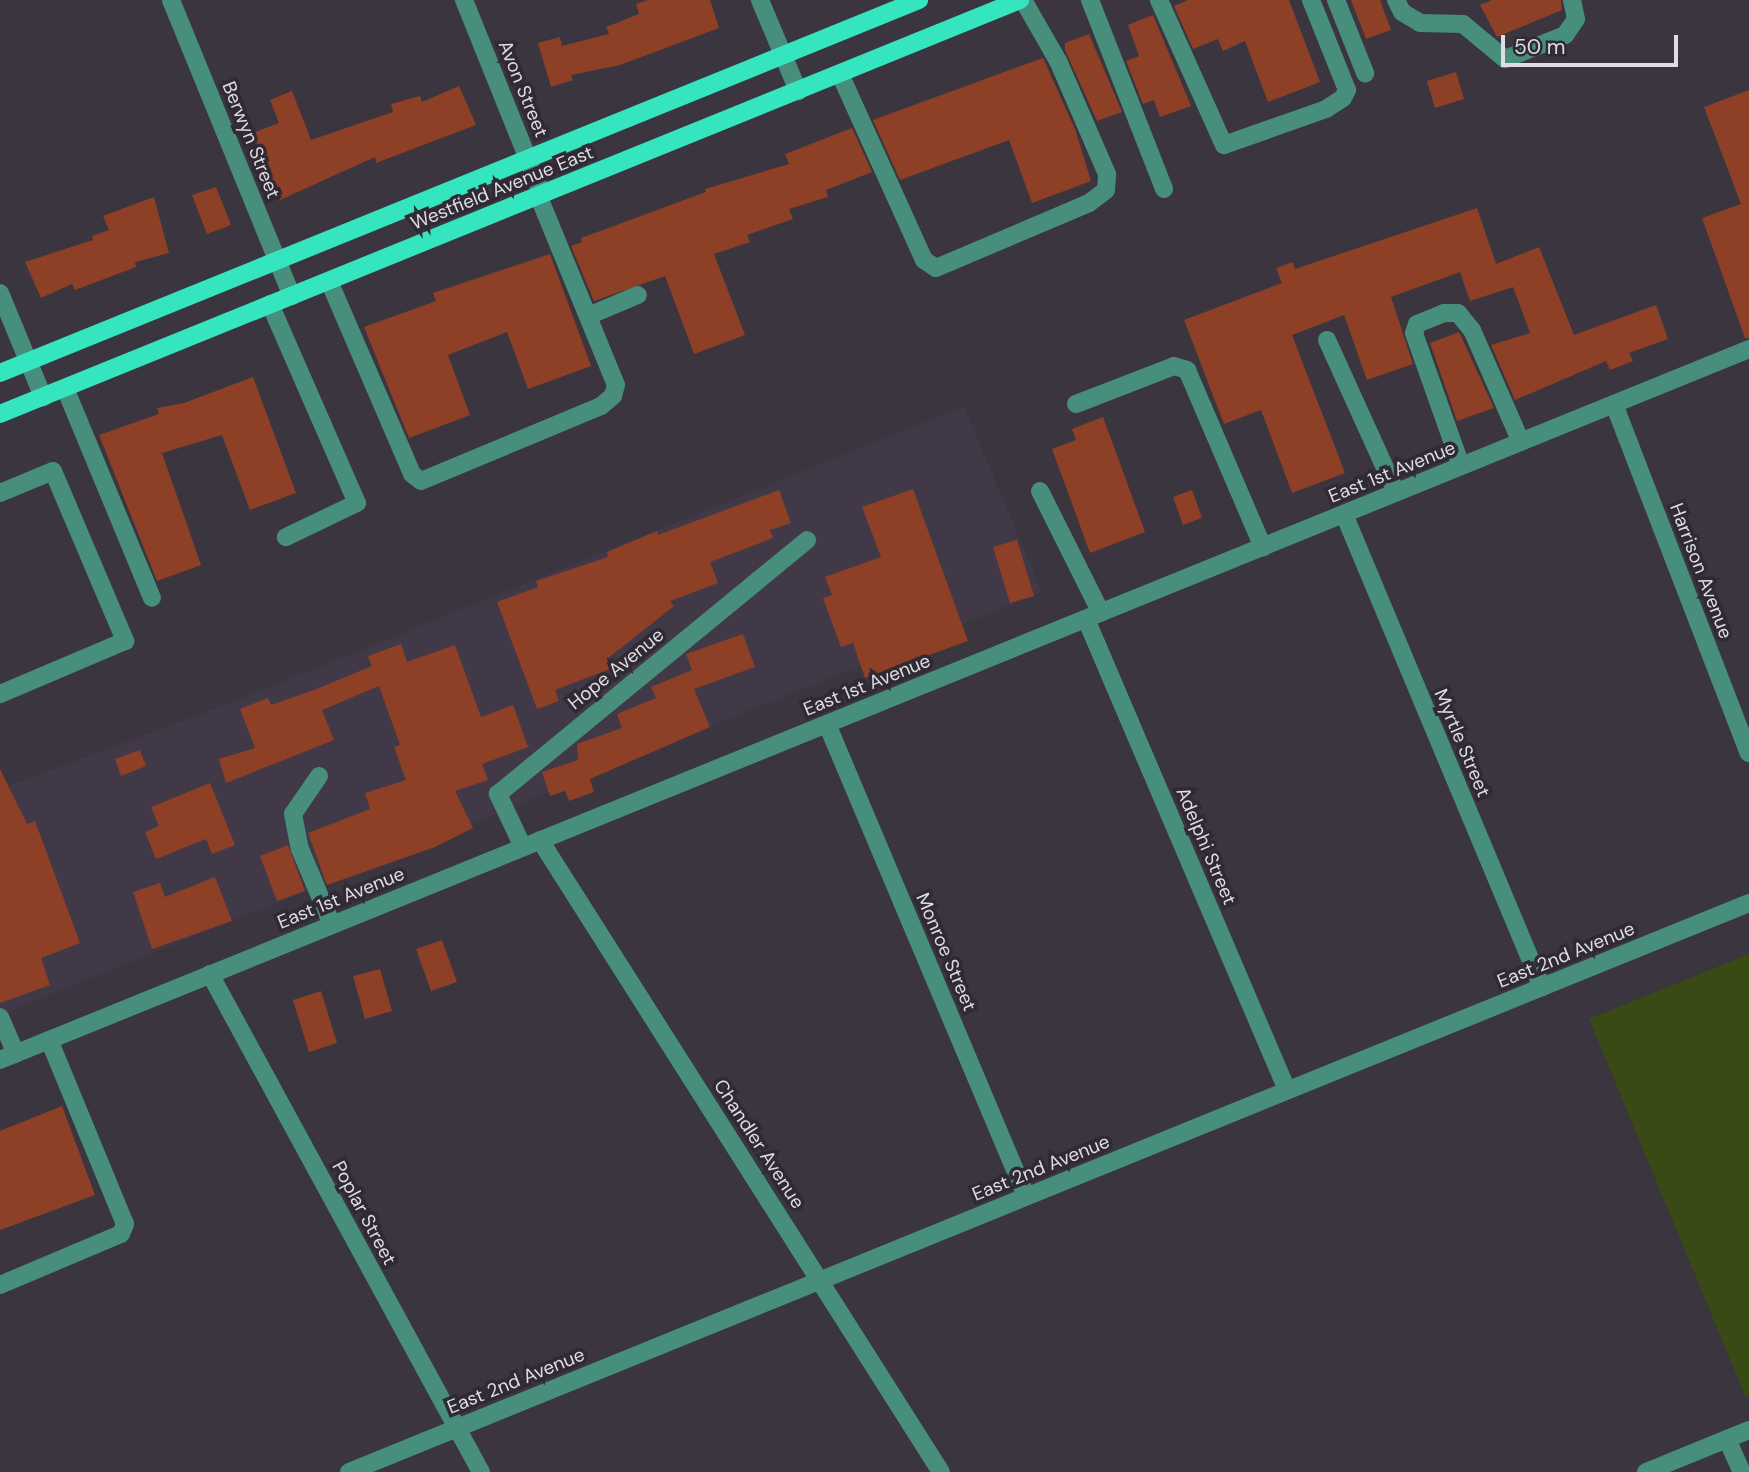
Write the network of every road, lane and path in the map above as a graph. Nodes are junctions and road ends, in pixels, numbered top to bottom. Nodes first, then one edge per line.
1 (171, 0) edge
2 (464, 0) edge
3 (760, 0) edge
4 (919, 0) edge
5 (1022, 0) edge
6 (1090, 0) edge
7 (1159, 0) edge
8 (1311, 0) edge
9 (1336, 0) edge
10 (1396, 0) edge
11 (1572, 0) edge
12 (782, 55) junction
13 (840, 74) junction
14 (1365, 74) dead end
15 (798, 91) junction
16 (528, 159) junction
17 (1164, 189) dead end
18 (540, 195) junction
19 (277, 260) junction
20 (329, 281) junction
21 (0, 293) edge
22 (638, 295) dead end
23 (292, 296) junction
24 (270, 304) junction
25 (588, 317) junction
26 (1326, 340) dead end
27 (1749, 349) edge
28 (28, 361) junction
29 (0, 373) edge
30 (65, 388) junction
31 (43, 397) junction
32 (1076, 404) dead end
33 (1614, 404) junction
34 (0, 414) edge
35 (1521, 442) junction
36 (1461, 466) junction
37 (1040, 491) dead end
38 (1396, 492) junction
39 (0, 493) edge
40 (1344, 514) junction
41 (286, 537) dead end
42 (807, 540) dead end
43 (1262, 547) junction
44 (152, 598) dead end
45 (1094, 616) junction
46 (0, 694) edge
47 (827, 724) junction
48 (1749, 753) edge
49 (318, 776) dead end
50 (531, 844) junction
51 (1749, 903) edge
52 (332, 925) junction
53 (210, 974) junction
54 (1542, 987) junction
55 (0, 1017) edge
56 (49, 1040) junction
57 (8, 1057) edge
58 (1287, 1090) junction
59 (1026, 1196) junction
60 (821, 1279) junction
61 (0, 1285) edge
62 (456, 1428) junction
63 (1749, 1430) edge
64 (1727, 1439) junction
65 (349, 1472) edge
66 (481, 1472) edge
67 (941, 1472) edge
68 (1646, 1472) edge
69 (1742, 1472) edge

1 - 19 street, Berwyn Street
2 - 16 street, Avon Street
3 - 12 street
4 - 12 main road, Westfield Avenue East
5 - 13 main road, Westfield Avenue East
5 - 13 street
6 - 17 street
7 - 8 street
9 - 14 street
10 - 11 street
12 - 15 street
12 - 16 main road, Westfield Avenue East
13 - 15 main road, Westfield Avenue East
15 - 18 main road, Westfield Avenue East
16 - 18 street, Avon Street
16 - 19 main road, Westfield Avenue East
18 - 20 main road, Westfield Avenue East
18 - 25 street, Avon Street
19 - 23 street, Berwyn Street
19 - 28 main road, Westfield Avenue East
20 - 23 main road, Westfield Avenue East
20 - 25 street, Avon Street
21 - 28 street
22 - 25 street
23 - 24 main road, Westfield Avenue East
24 - 30 main road, Westfield Avenue East
24 - 41 street
26 - 38 street
27 - 33 street, East 1st Avenue
28 - 29 main road, Westfield Avenue East
28 - 31 street
30 - 31 main road, Westfield Avenue East
30 - 44 street
31 - 34 main road, Westfield Avenue East
32 - 43 street
33 - 35 street, East 1st Avenue
33 - 48 street, Harrison Avenue
35 - 36 street, East 1st Avenue
35 - 36 street
36 - 38 street, East 1st Avenue
37 - 45 street, Adelphi Street
38 - 40 street, East 1st Avenue
39 - 46 street
40 - 43 street, East 1st Avenue
40 - 54 street, Myrtle Street
42 - 50 street, Hope Avenue
43 - 45 street, East 1st Avenue
45 - 47 street, East 1st Avenue
45 - 58 street, Adelphi Street
47 - 50 street, East 1st Avenue
47 - 59 street, Monroe Street
49 - 52 street
50 - 52 street, East 1st Avenue
50 - 60 street, Chandler Avenue
51 - 54 street, East 2nd Avenue
52 - 53 street, East 1st Avenue
53 - 56 street, East 1st Avenue
53 - 62 street, Poplar Street
54 - 58 street, East 2nd Avenue
55 - 57 street
56 - 57 street, East 1st Avenue
56 - 61 street
58 - 59 street, East 2nd Avenue
59 - 60 street, East 2nd Avenue
60 - 62 street, East 2nd Avenue
60 - 67 street, Chandler Avenue
62 - 65 street, East 2nd Avenue
62 - 66 street, Poplar Street
63 - 64 street
64 - 68 street
64 - 69 street

